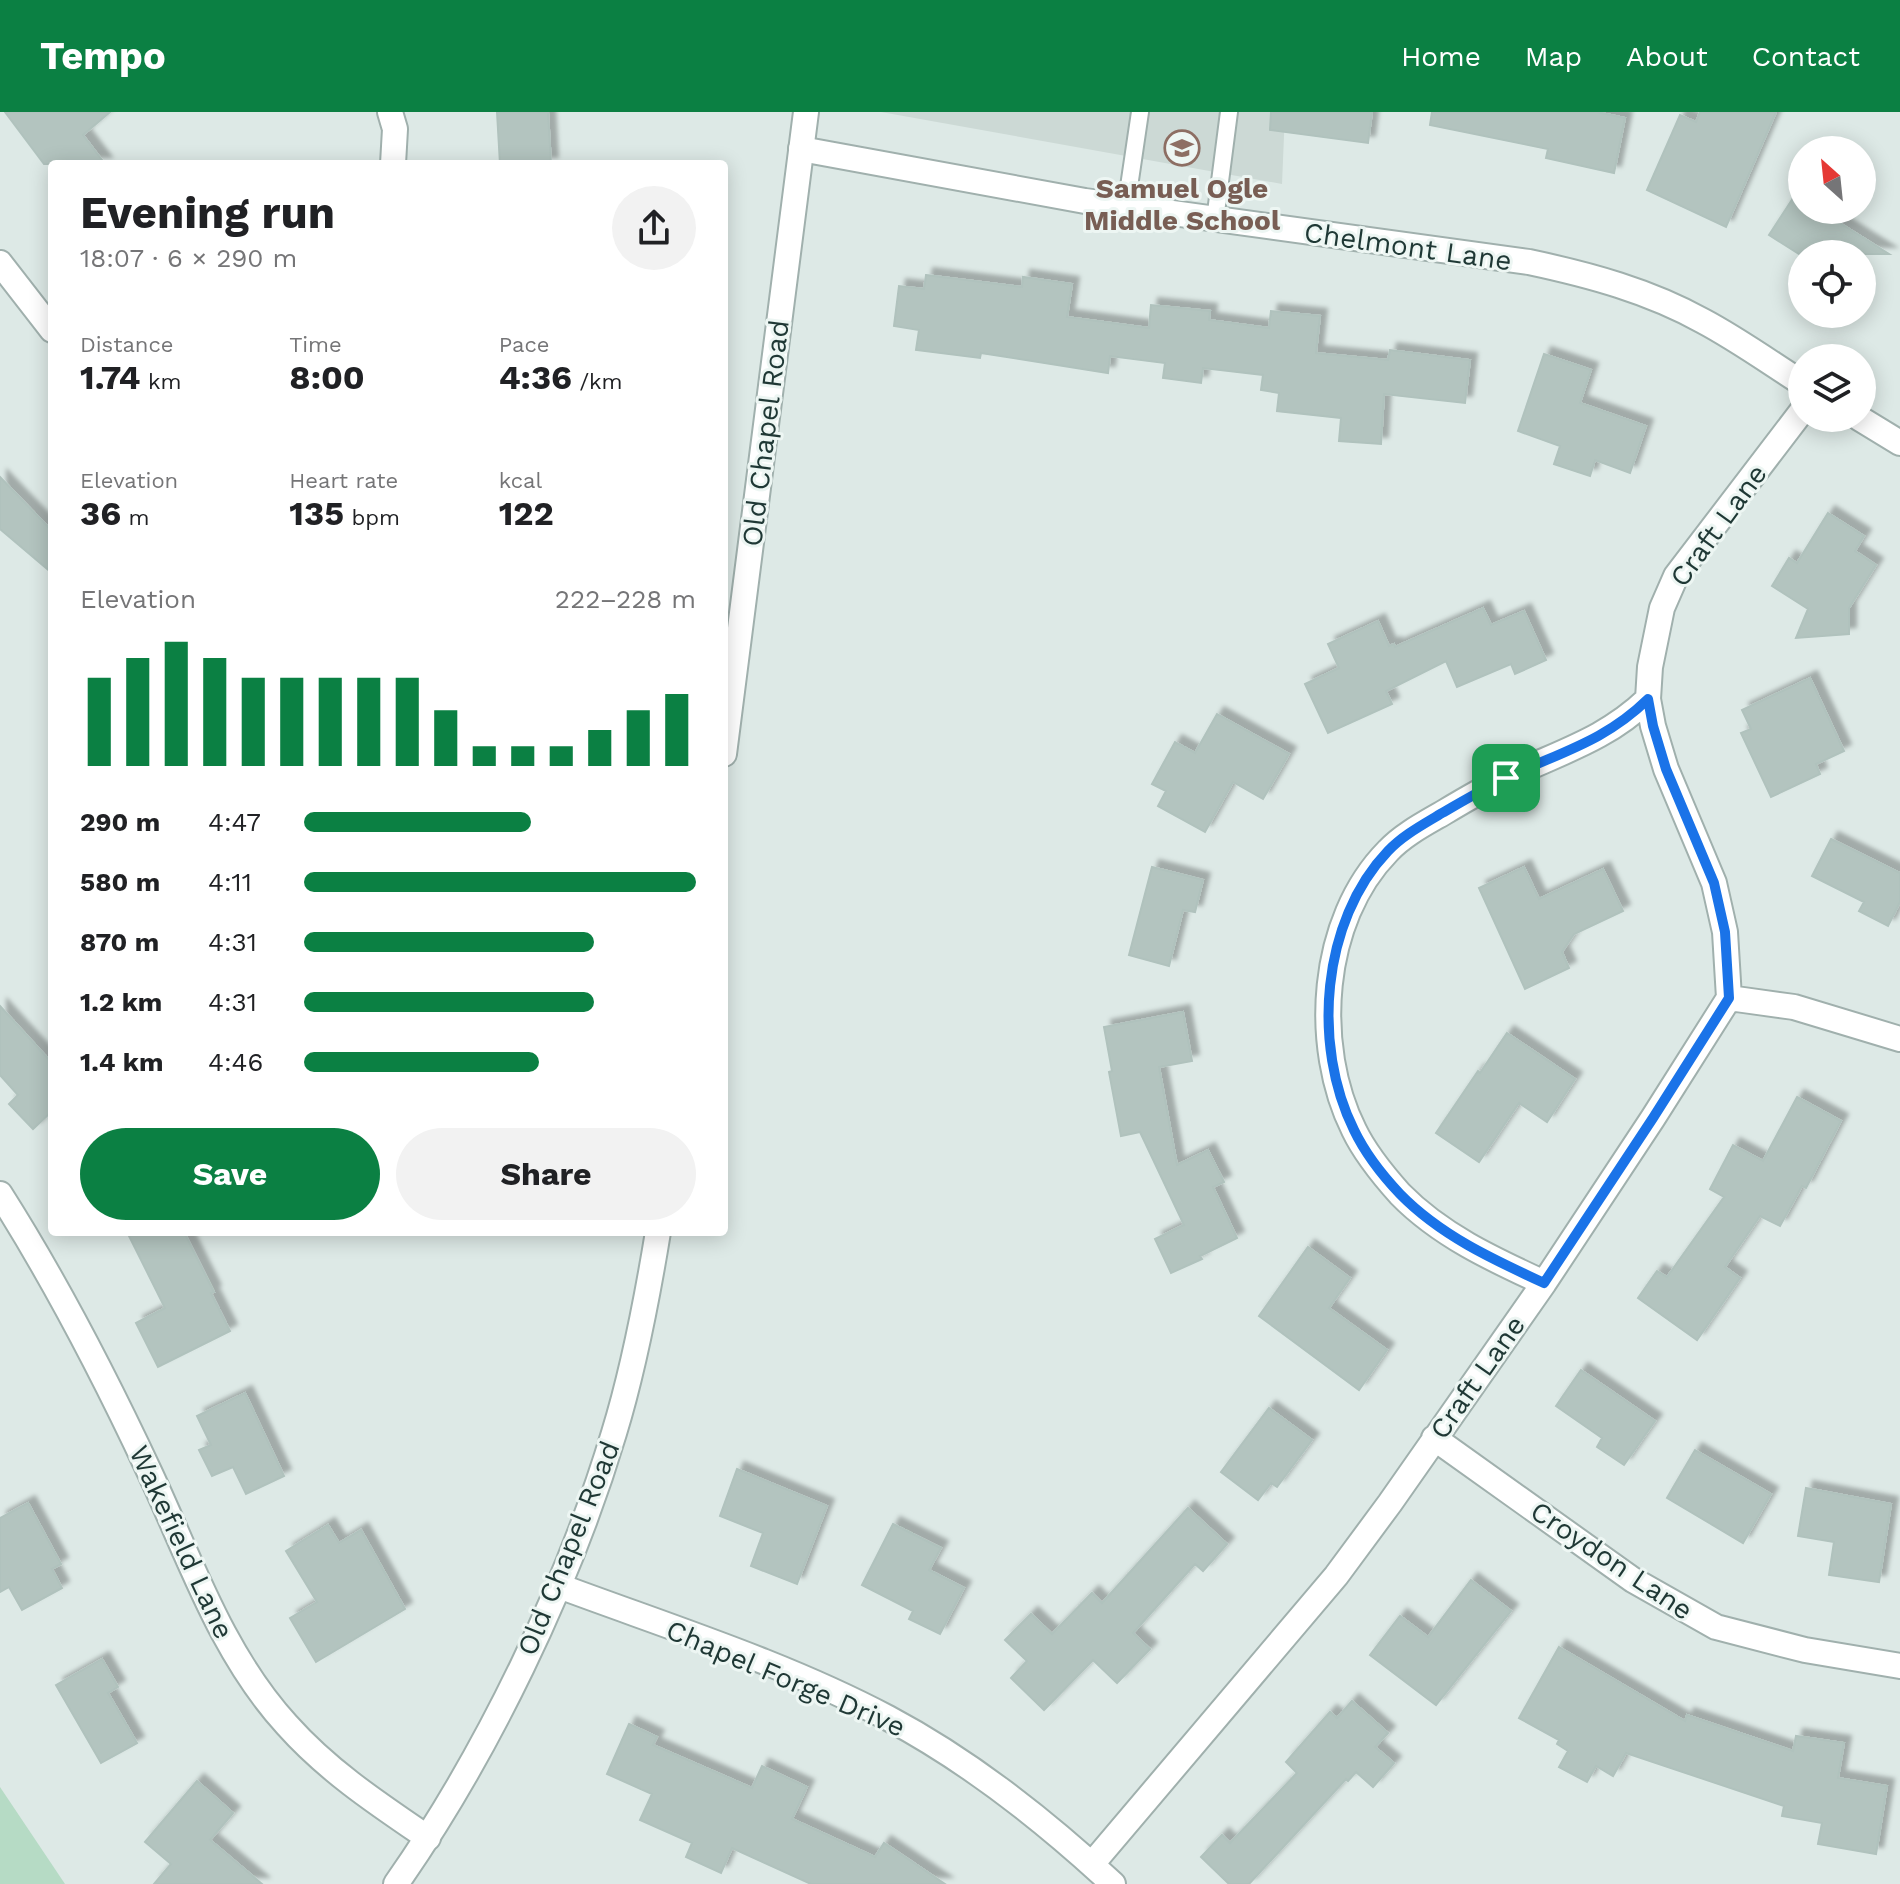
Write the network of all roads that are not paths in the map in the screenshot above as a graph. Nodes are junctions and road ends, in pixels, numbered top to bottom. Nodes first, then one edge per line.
1 (390, 112) edge
2 (806, 112) edge
3 (1140, 112) edge
4 (1229, 112) edge
5 (801, 149) junction
6 (393, 160) edge
7 (1126, 207) junction
8 (1215, 220) junction
9 (0, 263) edge
10 (48, 325) edge
11 (1788, 374) edge
12 (1876, 428) edge
13 (1788, 429) edge
14 (1900, 443) edge
15 (728, 695) edge
16 (1648, 699) junction
17 (1729, 998) junction
18 (1900, 1039) edge
19 (0, 1194) edge
20 (657, 1236) edge
21 (1544, 1283) junction
22 (1434, 1438) junction
23 (559, 1586) junction
24 (1900, 1666) edge
25 (428, 1838) junction
26 (1092, 1864) junction
27 (396, 1884) edge
28 (1113, 1884) edge

1 - 6 street
2 - 5 street, Old Chapel Road
3 - 7 lane
4 - 8 lane
5 - 7 street, Chelmont Lane
5 - 15 street, Old Chapel Road
7 - 8 street, Chelmont Lane
8 - 11 street, Chelmont Lane
9 - 10 street
12 - 14 street
13 - 16 street, Craft Lane
16 - 17 street, Craft Lane
16 - 21 street
17 - 18 street
17 - 21 street, Craft Lane
19 - 25 street, Wakefield Lane
20 - 23 street, Old Chapel Road
21 - 22 street, Craft Lane
22 - 24 street, Croydon Lane
22 - 26 street, Craft Lane
23 - 25 street, Old Chapel Road
23 - 26 street, Chapel Forge Drive
25 - 27 street, Old Chapel Road
26 - 28 street, Chapel Forge Drive

